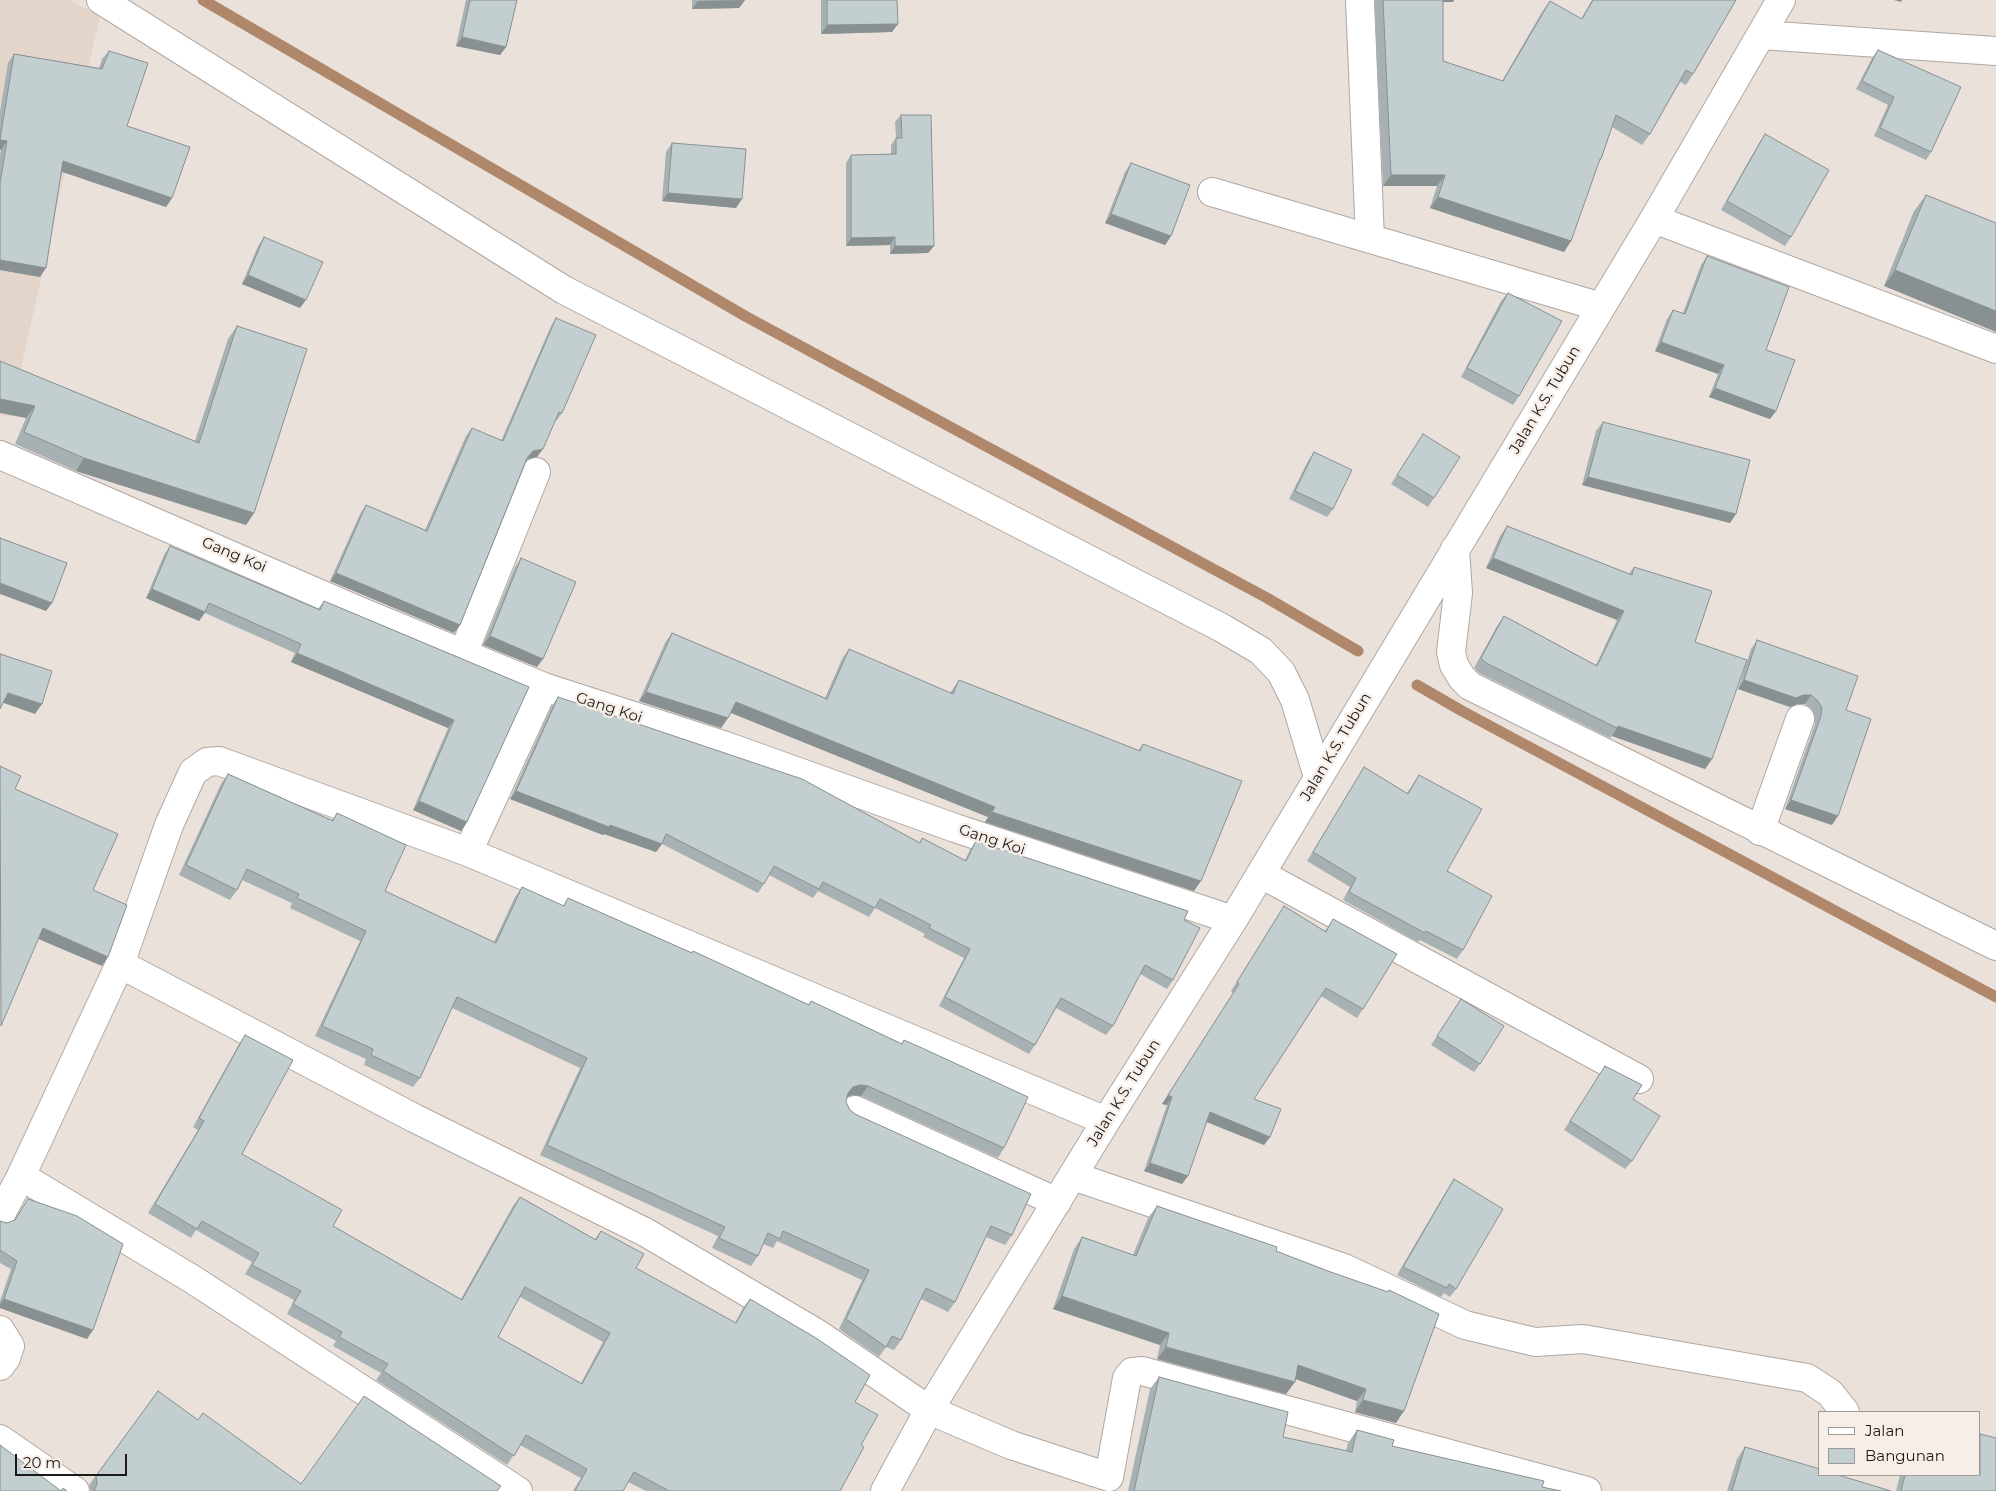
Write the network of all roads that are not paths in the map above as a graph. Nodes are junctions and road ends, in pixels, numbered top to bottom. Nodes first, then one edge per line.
1 (101, 0) edge
2 (1360, 0) edge
3 (1781, 0) edge
4 (1761, 35) junction
5 (1996, 51) edge
6 (1212, 192) dead end
7 (1654, 219) junction
8 (1370, 238) junction
9 (1601, 307) junction
10 (1996, 349) edge
11 (0, 455) edge
12 (536, 472) dead end
13 (1455, 549) junction
14 (463, 654) junction
15 (544, 687) junction
16 (1800, 719) dead end
17 (1318, 777) junction
18 (1760, 831) junction
19 (468, 852) junction
20 (1261, 874) junction
21 (1233, 920) junction
22 (1996, 946) edge
23 (120, 964) junction
24 (1639, 1079) dead end
25 (854, 1110) edge
26 (1106, 1121) junction
27 (21, 1176) junction
28 (1073, 1176) junction
29 (1057, 1202) junction
30 (0, 1216) edge
31 (0, 1330) edge
32 (0, 1366) edge
33 (929, 1410) junction
34 (1844, 1411) edge
35 (0, 1439) edge
36 (1107, 1484) edge
37 (75, 1491) edge
38 (518, 1491) edge
39 (885, 1491) edge
40 (1587, 1491) edge

1 - 17 street
2 - 8 street
3 - 4 street, Jalan K.S. Tubun
4 - 5 street
4 - 7 street, Jalan K.S. Tubun
6 - 8 street
7 - 9 street, Jalan K.S. Tubun
7 - 10 street
8 - 9 street
9 - 13 street, Jalan K.S. Tubun
11 - 14 street, Gang Koi
12 - 14 street
13 - 17 street, Jalan K.S. Tubun
13 - 18 street
14 - 15 street, Gang Koi
15 - 19 street
15 - 21 street, Gang Koi
16 - 18 street
17 - 20 street, Jalan K.S. Tubun
18 - 22 street
19 - 23 street
19 - 26 street
20 - 21 street, Jalan K.S. Tubun
20 - 24 street
21 - 26 street, Jalan K.S. Tubun
23 - 27 street
23 - 33 street
25 - 29 street
26 - 28 street, Jalan K.S. Tubun
27 - 30 street
27 - 38 street
28 - 29 street, Jalan K.S. Tubun
28 - 34 street
29 - 33 street, Jalan K.S. Tubun
31 - 32 street
33 - 36 street
33 - 39 street, Jalan K.S. Tubun
35 - 37 street
36 - 40 street

